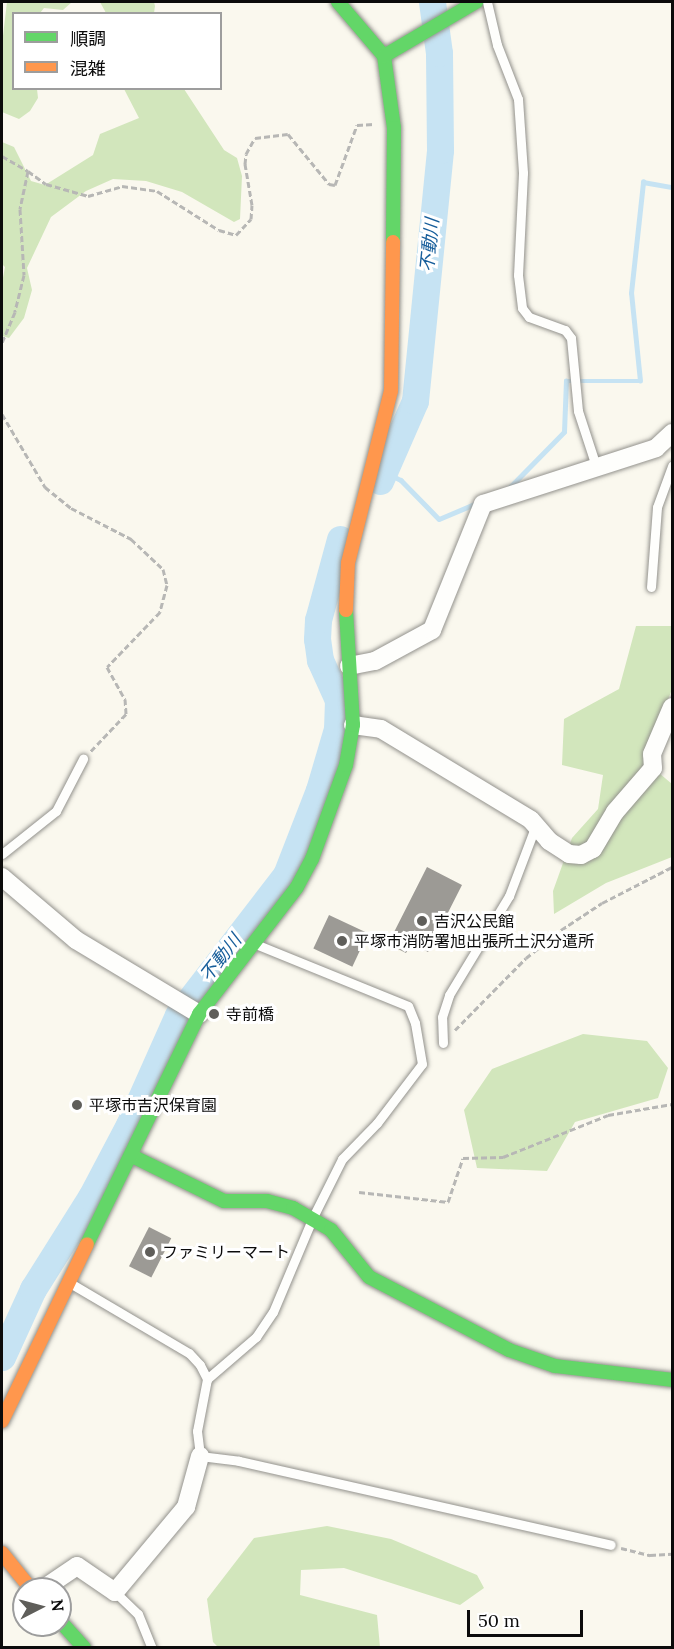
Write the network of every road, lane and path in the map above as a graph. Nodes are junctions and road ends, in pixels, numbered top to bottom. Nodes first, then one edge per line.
1 (338, 2) edge
2 (476, 2) edge
3 (487, 2) edge
4 (384, 56) junction
5 (394, 123) junction
6 (2, 156) edge
7 (27, 171) junction
8 (2, 342) edge
9 (2, 414) edge
10 (672, 437) edge
11 (596, 466) junction
12 (672, 466) edge
13 (651, 587) dead end
14 (350, 666) junction
15 (672, 707) edge
16 (353, 725) junction
17 (83, 759) joint
18 (536, 825) junction
19 (2, 855) edge
20 (672, 867) edge
21 (2, 877) edge
22 (254, 944) junction
23 (199, 1014) junction
24 (443, 1042) joint
25 (672, 1104) edge
26 (132, 1156) junction
27 (359, 1192) dead end
28 (312, 1219) junction
29 (70, 1283) junction
30 (207, 1379) junction
31 (672, 1380) edge
32 (2, 1421) edge
33 (200, 1456) junction
34 (611, 1545) joint
35 (2, 1553) edge
36 (672, 1554) edge
37 (21, 1577) edge
38 (61, 1577) edge
39 (115, 1592) junction
40 (72, 1634) edge
41 (84, 1647) edge
42 (152, 1647) edge

1 - 4 street
2 - 4 street
3 - 11 lane
4 - 5 street
5 - 7 path
5 - 14 street
6 - 7 path
7 - 8 path
9 - 17 path
10 - 11 street
11 - 14 street
12 - 13 lane
14 - 16 street
15 - 18 street
16 - 18 street
16 - 22 street
17 - 19 lane
18 - 24 lane
20 - 24 path
21 - 23 street
22 - 23 street
22 - 28 lane
23 - 26 street
25 - 27 path
26 - 28 street
26 - 29 street
28 - 30 lane
28 - 31 street
29 - 30 lane
29 - 32 street
30 - 33 lane
33 - 34 lane
33 - 39 street
34 - 36 path
35 - 37 street
38 - 39 street
39 - 42 lane
40 - 41 street

